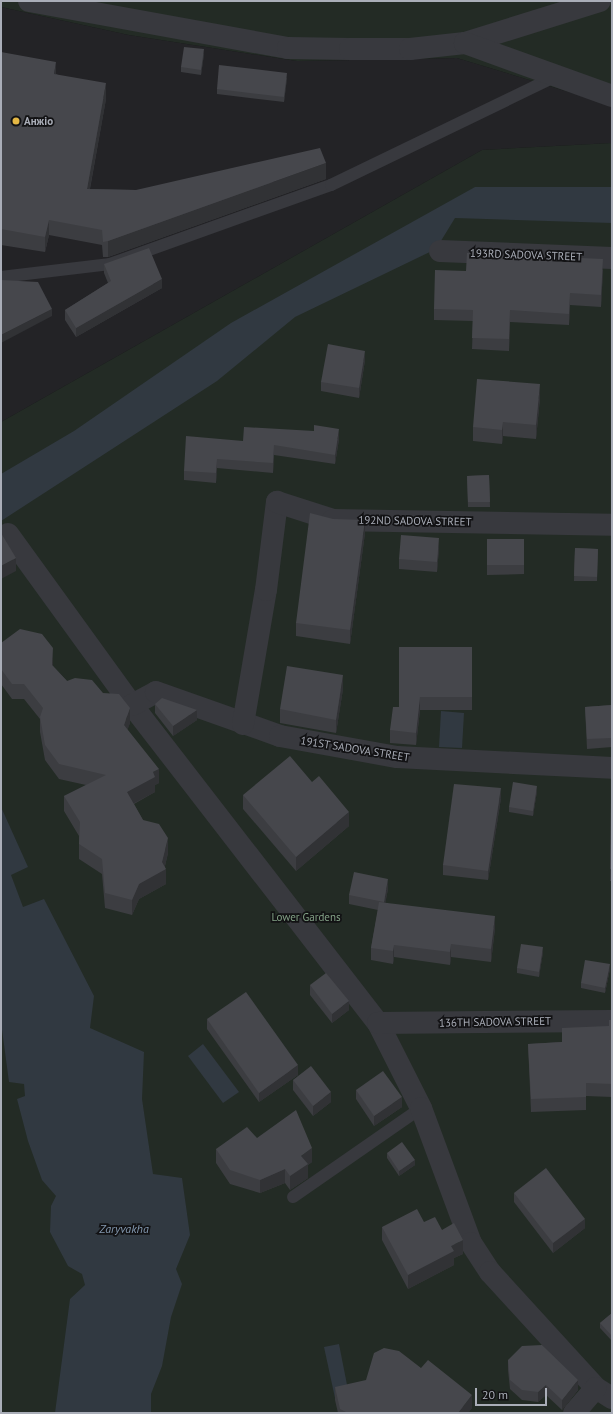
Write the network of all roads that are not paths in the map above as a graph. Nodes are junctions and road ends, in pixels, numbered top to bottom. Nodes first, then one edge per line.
1 (29, 1) edge
2 (600, 1) edge
3 (465, 43) junction
4 (556, 76) junction
5 (612, 96) edge
6 (440, 251) dead end
7 (612, 258) edge
8 (1, 277) edge
9 (612, 525) edge
10 (8, 534) dead end
11 (132, 704) junction
12 (243, 724) junction
13 (612, 768) edge
14 (612, 1021) edge
15 (378, 1023) junction
16 (421, 1108) junction
17 (293, 1197) dead end
18 (604, 1393) edge
19 (574, 1413) edge

1 - 3 street
2 - 3 street
3 - 4 street
4 - 5 street
4 - 8 lane
6 - 7 street, 193RD SADOVA STREET
9 - 12 street, 192ND SADOVA STREET
10 - 11 street
11 - 12 street, 191ST SADOVA STREET
11 - 15 street
12 - 13 street, 191ST SADOVA STREET
14 - 15 street, 136TH SADOVA STREET
15 - 16 street
16 - 17 lane
16 - 18 street
18 - 19 street

